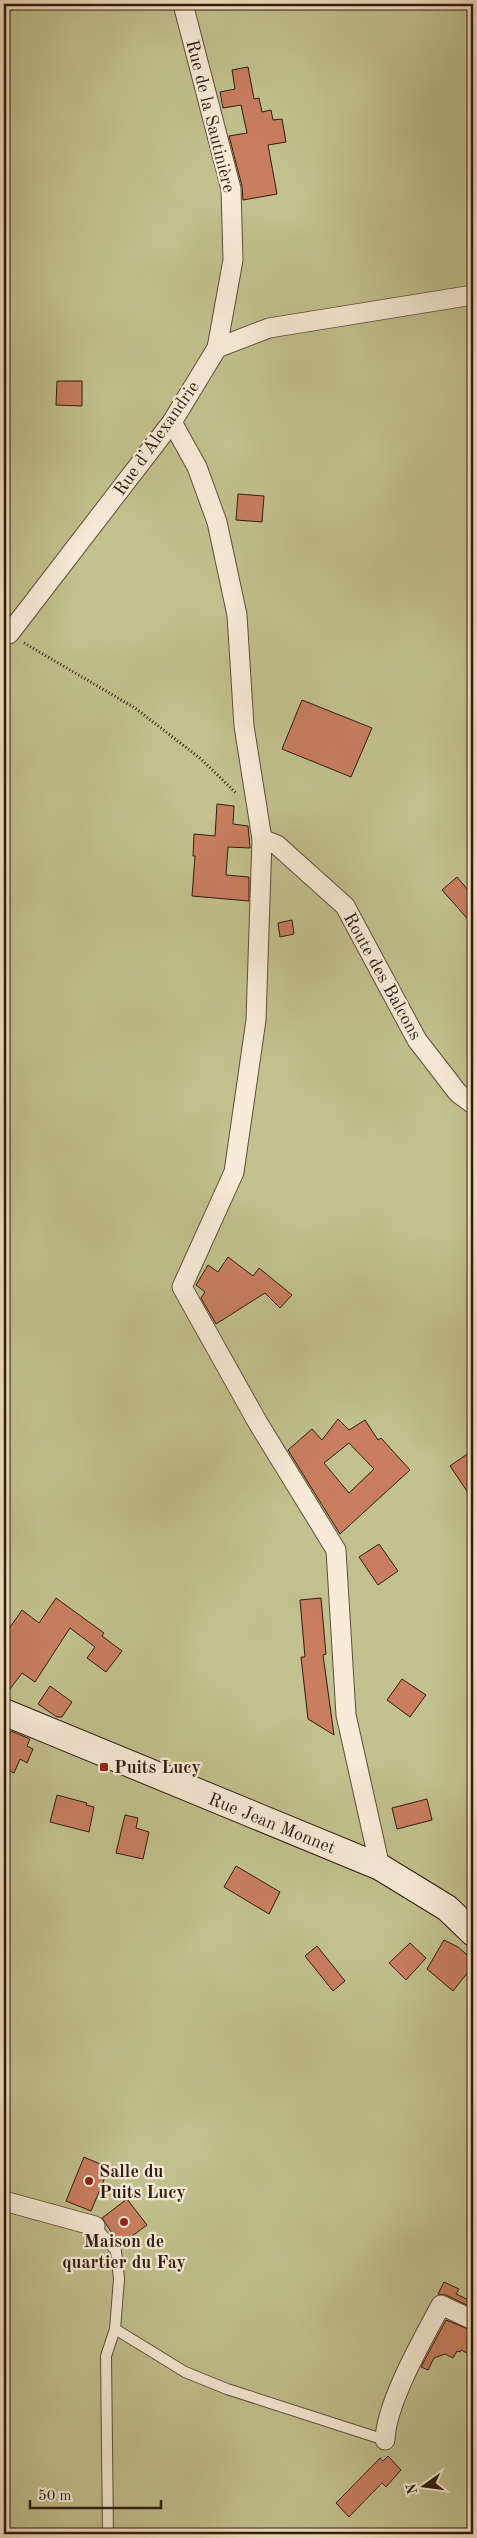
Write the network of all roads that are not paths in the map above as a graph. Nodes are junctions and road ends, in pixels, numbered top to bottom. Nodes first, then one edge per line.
1 (183, 4) edge
2 (473, 294) edge
3 (217, 348) junction
4 (172, 422) junction
5 (5, 634) edge
6 (262, 839) junction
7 (473, 1104) edge
8 (4, 1712) edge
9 (380, 1867) junction
10 (473, 1932) edge
11 (4, 2201) edge
12 (95, 2226) joint
13 (473, 2320) edge
14 (115, 2330) junction
15 (385, 2444) joint
16 (108, 2534) edge

1 - 3 street, Rue de la Sautinière
2 - 3 street
3 - 4 street, Rue d’Alexandrie
4 - 5 street, Rue d’Alexandrie
4 - 6 street
6 - 7 street, Route des Balcons
6 - 9 street
8 - 9 street, Rue Jean Monnet
9 - 10 street, Rue Jean Monnet
11 - 12 street
12 - 14 lane
13 - 15 street
14 - 15 lane
14 - 16 lane

